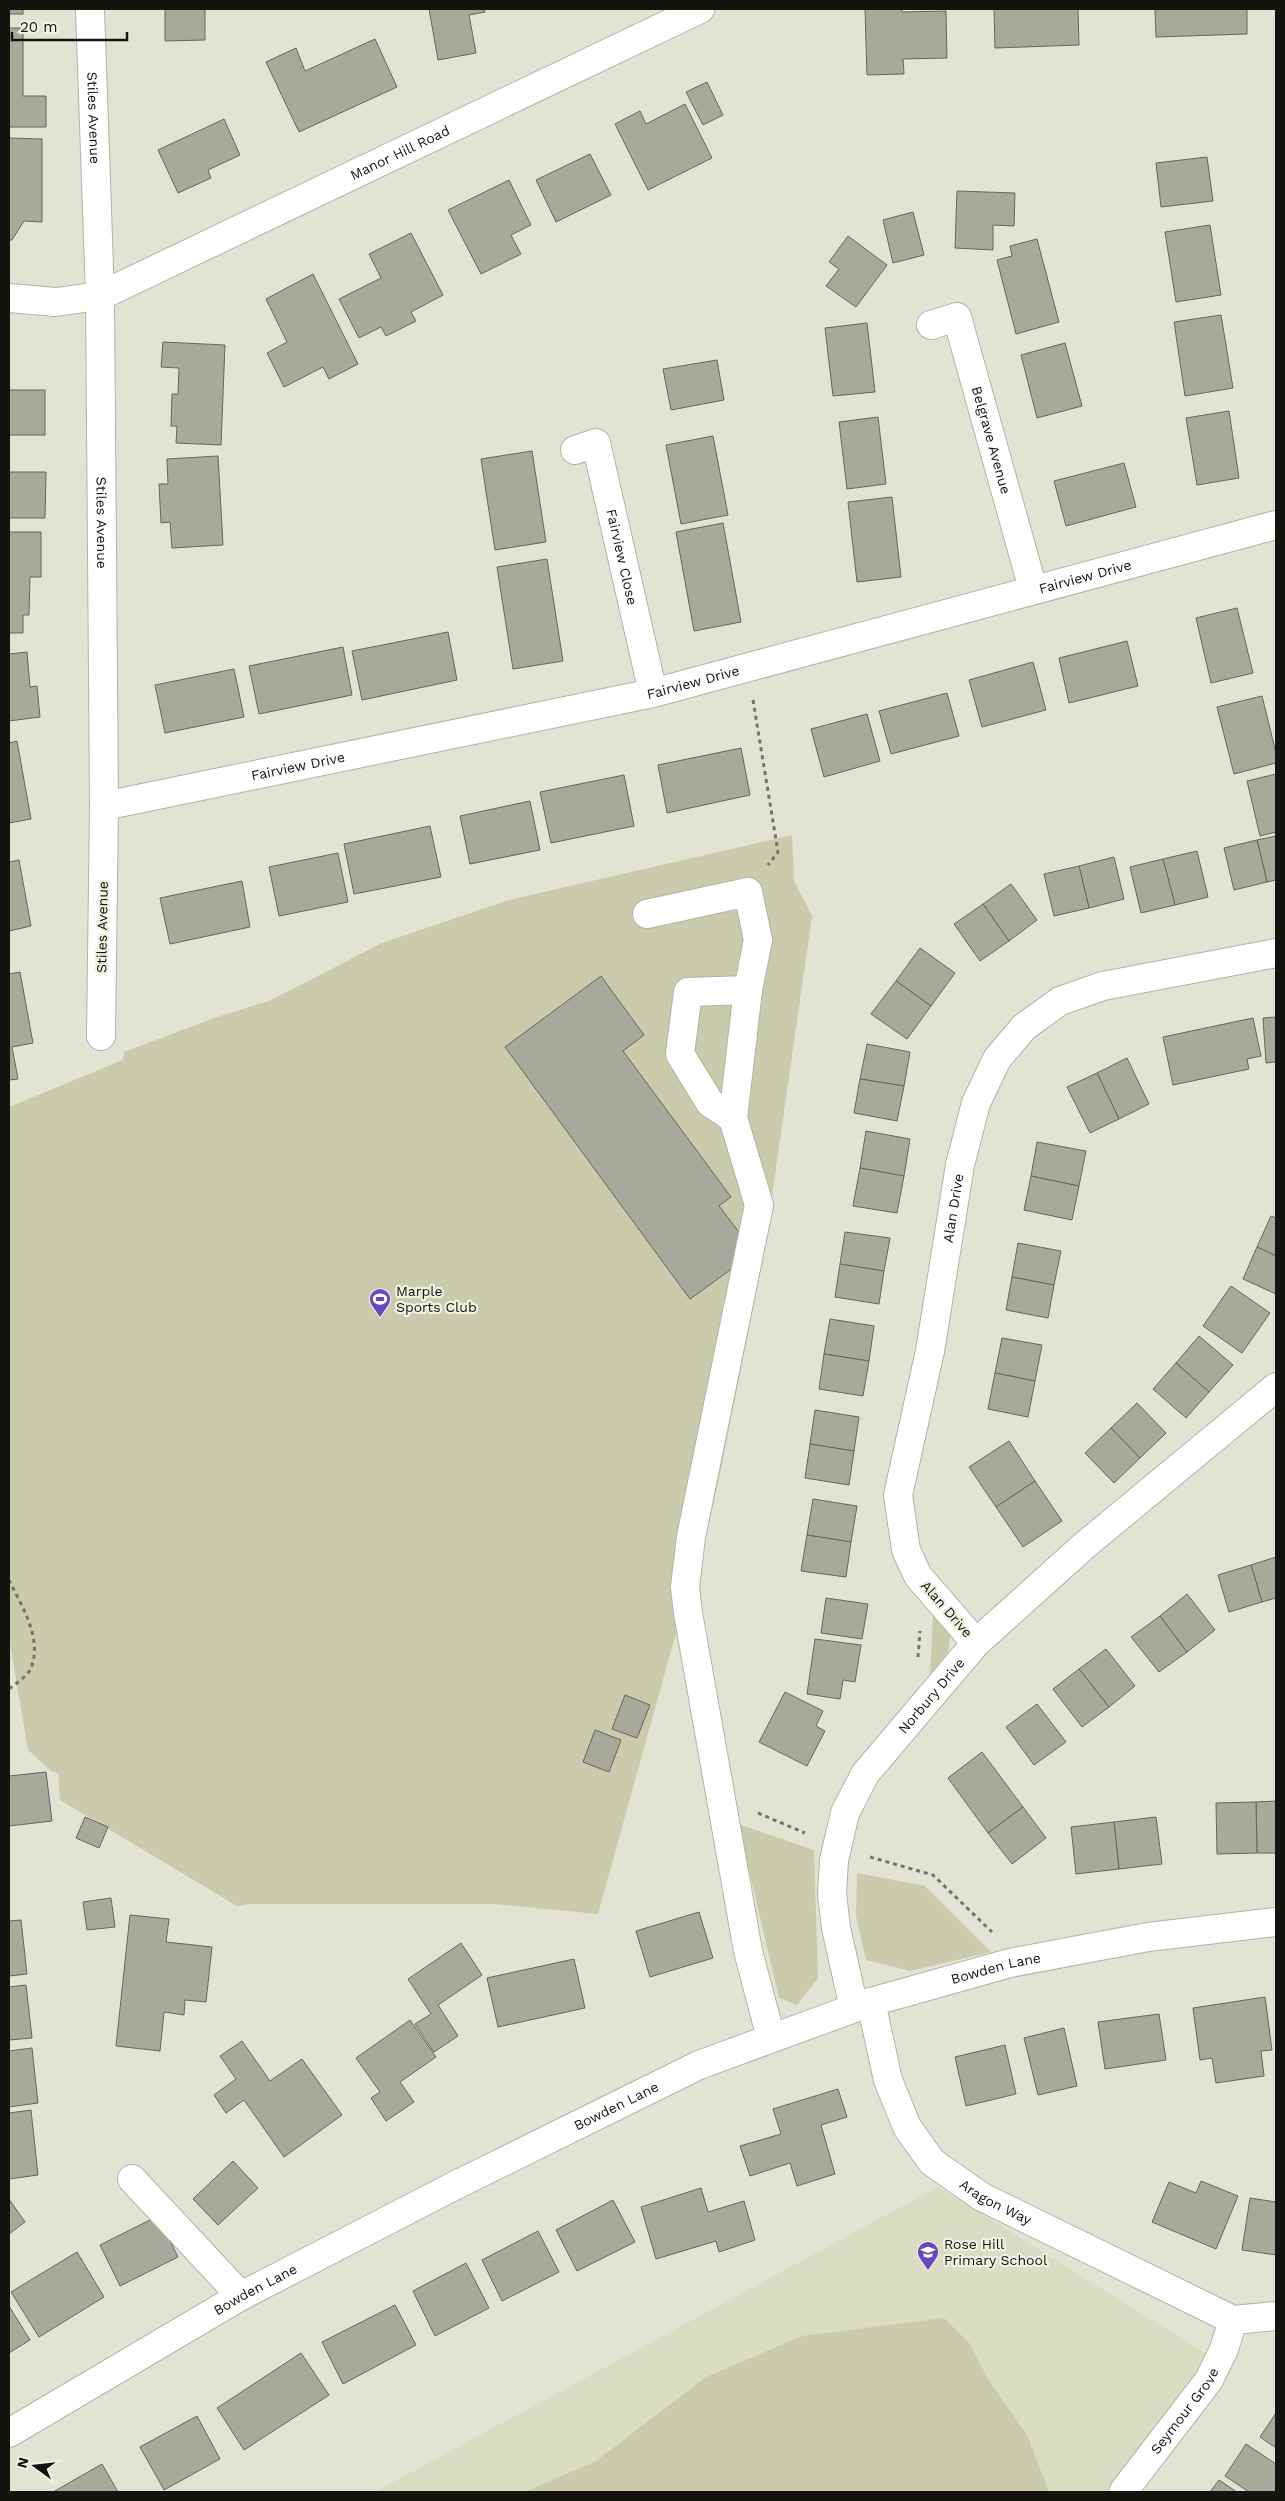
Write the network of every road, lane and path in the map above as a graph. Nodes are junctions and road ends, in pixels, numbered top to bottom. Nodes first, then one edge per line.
1 (90, 9) edge
2 (700, 9) edge
3 (100, 296) junction
4 (9, 298) edge
5 (931, 325) dead end
6 (575, 450) dead end
7 (1276, 526) edge
8 (1032, 589) junction
9 (747, 667) junction
10 (653, 693) junction
11 (104, 806) junction
12 (748, 892) junction
13 (647, 914) dead end
14 (1276, 953) edge
15 (748, 990) junction
16 (101, 1036) dead end
17 (733, 1118) junction
18 (1273, 1397) edge
19 (9, 1580) edge
20 (923, 1582) junction
21 (976, 1642) junction
22 (918, 1658) dead end
23 (9, 1689) edge
24 (721, 1796) junction
25 (837, 1847) junction
26 (1276, 1922) edge
27 (1022, 1961) junction
28 (862, 2004) junction
29 (771, 2038) junction
30 (132, 2180) dead end
31 (241, 2296) junction
32 (1276, 2316) edge
33 (1233, 2320) junction
34 (9, 2433) edge
35 (1123, 2492) edge

1 - 3 street, Stiles Avenue
2 - 3 street, Manor Hill Road
3 - 4 street, Manor Hill Road
3 - 11 street, Stiles Avenue
5 - 8 street, Belgrave Avenue
6 - 10 street, Fairview Close
7 - 8 street, Fairview Drive
8 - 9 street, Fairview Drive
9 - 10 street, Fairview Drive
9 - 12 path
10 - 11 street, Fairview Drive
11 - 16 street, Stiles Avenue
12 - 13 street
12 - 15 street
14 - 20 street, Alan Drive
15 - 17 street
15 - 17 street
17 - 24 street
18 - 21 street, Norbury Drive
19 - 23 path
20 - 21 street, Alan Drive
20 - 22 path
21 - 25 street, Norbury Drive
24 - 25 path
24 - 29 street
25 - 27 path
25 - 28 street, Norbury Drive
26 - 27 street, Bowden Lane
27 - 28 street, Bowden Lane
28 - 29 street, Bowden Lane
28 - 33 street, Aragon Way
29 - 31 street, Bowden Lane
30 - 31 street
31 - 34 street, Bowden Lane
32 - 33 street
33 - 35 street, Seymour Grove

